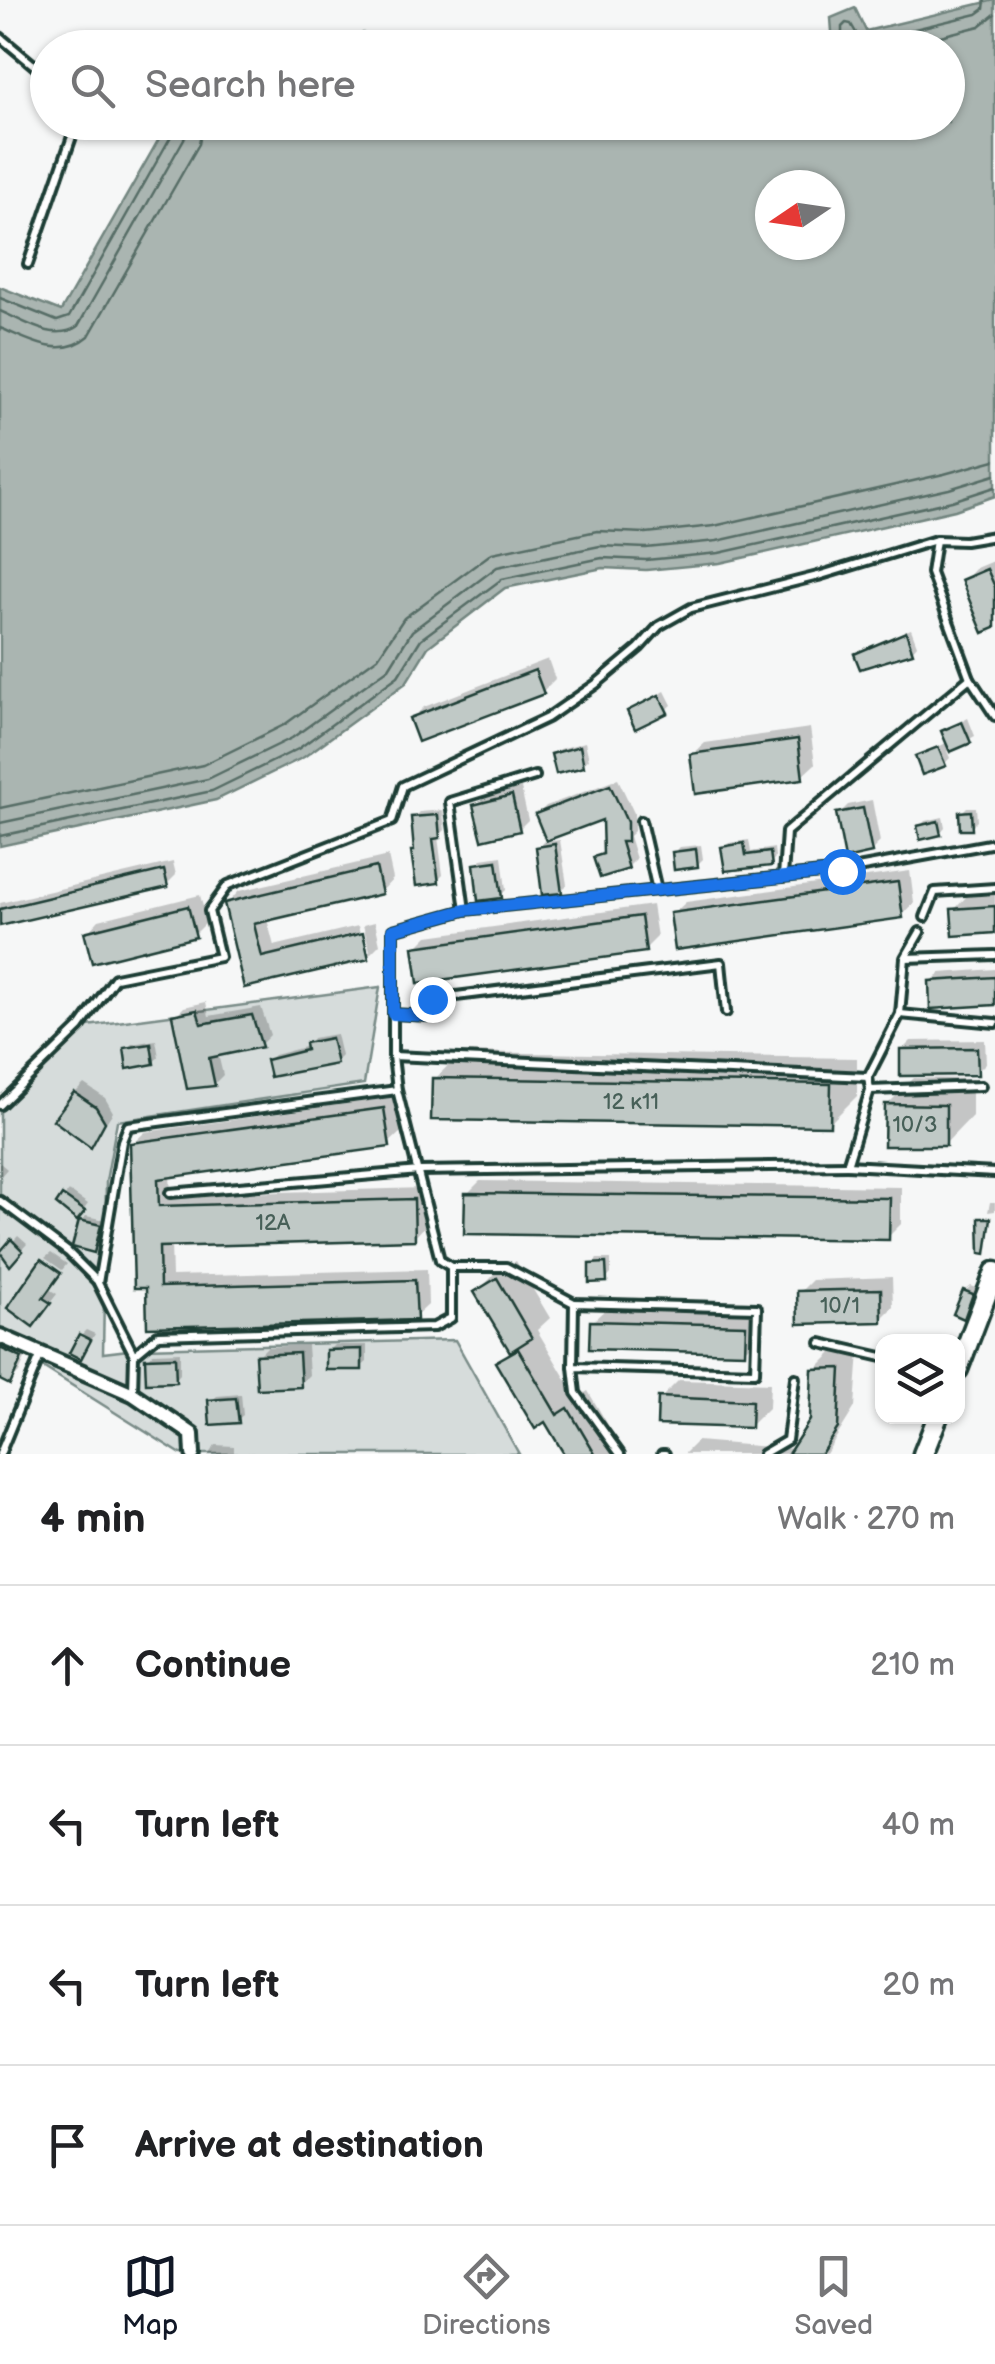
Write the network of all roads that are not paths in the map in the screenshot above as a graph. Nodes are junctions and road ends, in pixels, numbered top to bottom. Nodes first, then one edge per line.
1 (0, 37) edge
2 (30, 62) edge
3 (71, 140) edge
4 (28, 264) dead end
5 (995, 536) edge
6 (936, 540) junction
7 (970, 678) junction
8 (995, 716) edge
9 (535, 776) dead end
10 (642, 821) dead end
11 (995, 843) edge
12 (783, 877) junction
13 (995, 888) edge
14 (658, 890) junction
15 (465, 910) junction
16 (925, 918) dead end
17 (920, 932) dead end
18 (995, 955) edge
19 (905, 958) junction
20 (726, 1012) dead end
21 (393, 1014) junction
22 (900, 1014) junction
23 (995, 1024) edge
24 (393, 1056) junction
25 (868, 1077) junction
26 (981, 1086) dead end
27 (397, 1090) junction
28 (870, 1090) junction
29 (0, 1105) edge
30 (848, 1166) junction
31 (418, 1171) junction
32 (995, 1173) edge
33 (170, 1193) dead end
34 (0, 1201) edge
35 (451, 1267) junction
36 (995, 1272) edge
37 (98, 1283) junction
38 (574, 1303) junction
39 (0, 1336) edge
40 (821, 1343) dead end
41 (965, 1351) edge
42 (42, 1354) junction
43 (134, 1355) junction
44 (875, 1356) edge
45 (572, 1367) junction
46 (795, 1378) dead end
47 (133, 1394) junction
48 (935, 1424) edge
49 (0, 1454) edge
50 (193, 1454) edge
51 (620, 1454) edge
52 (762, 1454) edge
53 (923, 1454) edge

1 - 2 lane
3 - 4 lane
5 - 6 lane
6 - 7 lane
6 - 29 lane
7 - 8 lane
7 - 12 lane
9 - 15 lane
10 - 14 lane
11 - 12 lane
12 - 14 lane
13 - 16 lane
14 - 15 lane
15 - 21 lane
17 - 19 lane
18 - 19 lane
19 - 22 lane
20 - 21 lane
21 - 24 lane
22 - 23 lane
22 - 25 lane
24 - 25 lane
24 - 27 lane
25 - 28 lane
26 - 28 lane
27 - 31 lane
27 - 37 lane
28 - 30 lane
30 - 31 lane
30 - 32 lane
31 - 33 lane
31 - 35 lane
34 - 37 lane
35 - 38 lane
35 - 43 lane
36 - 41 main road
37 - 43 lane
38 - 45 lane
38 - 45 lane
39 - 42 street
40 - 44 lane
42 - 47 street
42 - 49 lane
43 - 47 lane
45 - 51 lane
46 - 52 lane
47 - 50 street
48 - 53 main road

